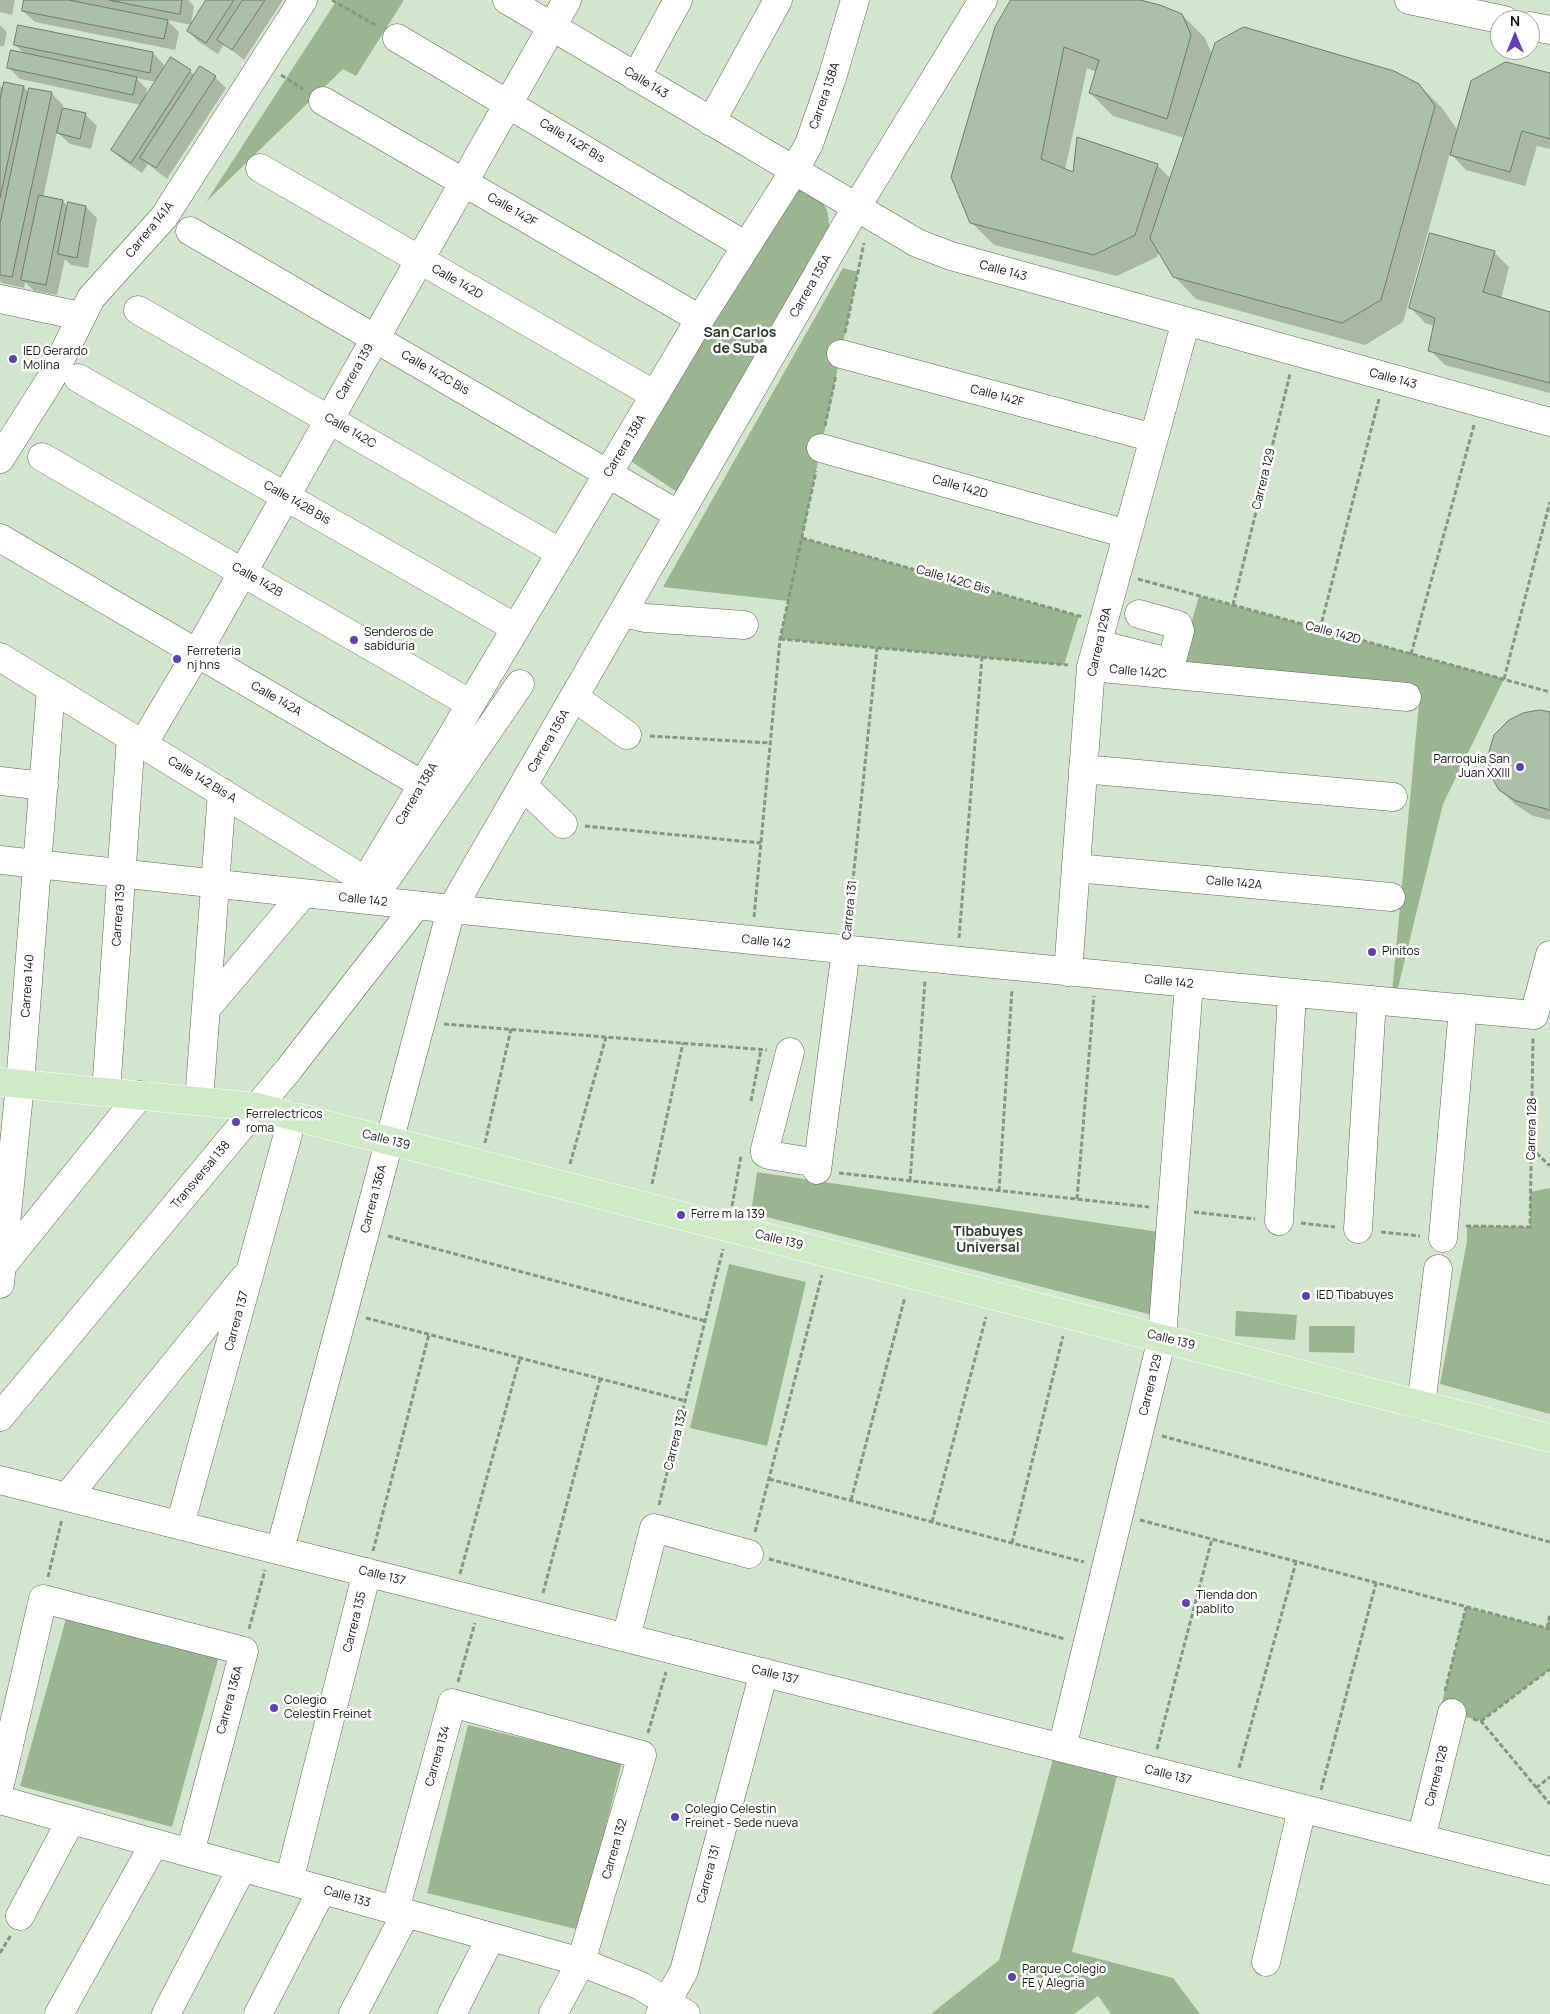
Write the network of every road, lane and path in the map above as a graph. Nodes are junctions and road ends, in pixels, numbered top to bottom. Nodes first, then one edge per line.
1 (303, 0) edge
2 (332, 0) edge
3 (506, 0) edge
4 (567, 0) edge
5 (678, 0) edge
6 (778, 0) edge
7 (855, 0) edge
8 (983, 0) edge
9 (1409, 0) edge
10 (1490, 17) edge
11 (550, 26) junction
12 (397, 38) joint
13 (262, 63) junction
14 (636, 77) junction
15 (323, 101) joint
16 (507, 103) junction
17 (711, 122) junction
18 (260, 168) dead end
19 (794, 171) junction
20 (463, 182) junction
21 (856, 208) junction
22 (190, 231) dead end
23 (746, 246) junction
24 (419, 259) junction
25 (0, 299) edge
26 (138, 310) dead end
27 (80, 316) junction
28 (700, 319) junction
29 (1186, 321) junction
30 (374, 338) junction
31 (1295, 352) junction
32 (841, 354) dead end
33 (1384, 376) junction
34 (78, 378) dead end
35 (655, 395) junction
36 (1480, 403) junction
37 (328, 419) junction
38 (1550, 422) edge
39 (1154, 438) junction
40 (820, 448) dead end
41 (42, 457) dead end
42 (0, 459) edge
43 (608, 474) junction
44 (285, 497) junction
45 (1550, 502) edge
46 (679, 515) junction
47 (1127, 534) junction
48 (0, 538) edge
49 (802, 538) dead end
50 (561, 553) junction
51 (242, 572) junction
52 (1117, 573) junction
53 (1233, 605) junction
54 (622, 613) junction
55 (1138, 614) dead end
56 (744, 625) dead end
57 (516, 628) junction
58 (1320, 629) junction
59 (1098, 644) junction
60 (877, 648) junction
61 (197, 652) junction
62 (1411, 654) junction
63 (0, 657) edge
64 (982, 657) junction
65 (1504, 679) junction
66 (520, 684) dead end
67 (51, 688) junction
68 (1550, 692) edge
69 (574, 697) junction
70 (1407, 697) dead end
71 (471, 704) junction
72 (627, 735) joint
73 (137, 741) junction
74 (770, 743) junction
75 (1084, 769) junction
76 (0, 781) edge
77 (423, 784) junction
78 (44, 786) junction
79 (523, 786) junction
80 (222, 792) junction
81 (1393, 797) dead end
82 (562, 824) joint
83 (761, 843) junction
84 (0, 860) edge
85 (37, 864) junction
86 (1076, 868) junction
87 (122, 873) junction
88 (215, 884) junction
89 (373, 884) junction
90 (303, 894) junction
91 (1391, 897) dead end
92 (410, 906) junction
93 (451, 910) junction
94 (752, 940) junction
95 (846, 950) junction
96 (1550, 955) edge
97 (926, 958) junction
98 (957, 961) junction
99 (1013, 966) junction
100 (1068, 972) junction
101 (1096, 974) junction
102 (1189, 984) junction
103 (1292, 993) junction
104 (1372, 1000) junction
105 (1463, 1008) junction
106 (206, 1009) junction
107 (422, 1022) junction
108 (1542, 1022) edge
109 (511, 1029) junction
110 (606, 1037) junction
111 (683, 1043) junction
112 (790, 1052) joint
113 (10, 1083) edge
114 (106, 1092) junction
115 (140, 1095) junction
116 (199, 1101) junction
117 (257, 1107) junction
118 (293, 1116) junction
119 (390, 1141) junction
120 (1531, 1148) junction
121 (484, 1149) dead end
122 (1550, 1166) edge
123 (817, 1167) junction
124 (569, 1170) dead end
125 (910, 1180) junction
126 (651, 1190) dead end
127 (999, 1191) junction
128 (1077, 1200) junction
129 (1172, 1210) junction
130 (1279, 1221) junction
131 (1358, 1229) junction
132 (366, 1230) junction
133 (1455, 1239) junction
134 (724, 1241) dead end
135 (824, 1266) dead end
136 (1438, 1269) dead end
137 (250, 1270) junction
138 (1, 1275) edge
139 (907, 1289) dead end
140 (344, 1312) junction
141 (987, 1313) dead end
142 (705, 1321) junction
143 (1064, 1332) dead end
144 (429, 1334) junction
145 (1162, 1338) junction
146 (520, 1358) junction
147 (600, 1378) junction
148 (686, 1401) junction
149 (1421, 1405) junction
150 (0, 1417) edge
151 (1140, 1430) junction
152 (1550, 1438) edge
153 (769, 1479) junction
154 (0, 1480) edge
155 (67, 1496) junction
156 (851, 1500) junction
157 (1119, 1515) junction
158 (932, 1522) junction
159 (180, 1525) junction
160 (654, 1528) junction
161 (1212, 1539) junction
162 (1550, 1542) edge
163 (1012, 1543) junction
164 (276, 1549) junction
165 (749, 1554) junction
166 (1296, 1562) junction
167 (1106, 1567) junction
168 (367, 1572) junction
169 (1376, 1583) junction
170 (454, 1594) junction
171 (43, 1599) junction
172 (481, 1601) junction
173 (1466, 1607) junction
174 (537, 1615) junction
175 (1550, 1615) edge
176 (1548, 1629) edge
177 (626, 1638) junction
178 (1087, 1645) junction
179 (673, 1649) junction
180 (244, 1651) junction
181 (1550, 1669) edge
182 (764, 1672) junction
183 (452, 1703) junction
184 (1447, 1707) joint
185 (1062, 1748) junction
186 (642, 1755) junction
187 (1152, 1771) junction
188 (1550, 1777) edge
189 (0, 1784) edge
190 (1536, 1788) junction
191 (1232, 1791) junction
192 (0, 1800) edge
193 (1550, 1804) edge
194 (1309, 1810) junction
195 (71, 1820) junction
196 (1421, 1839) junction
197 (154, 1844) junction
198 (190, 1853) junction
199 (242, 1868) junction
200 (1550, 1871) edge
201 (289, 1881) junction
202 (322, 1890) junction
203 (400, 1912) junction
204 (15, 1926) joint
205 (491, 1937) junction
206 (0, 1953) edge
207 (581, 1962) junction
208 (1266, 1962) dead end
209 (671, 2010) edge
210 (59, 2014) edge
211 (166, 2014) edge
212 (258, 2014) edge
213 (353, 2014) edge
214 (452, 2014) edge
215 (553, 2014) edge

1 - 13 street, Carrera 141A
2 - 12 path
3 - 11 street, Calle 143
4 - 11 street, Carrera 139
5 - 14 street
6 - 17 street
7 - 19 street, Carrera 138A
8 - 21 street, Carrera 136A
9 - 10 street
11 - 14 street, Calle 143
11 - 16 street, Carrera 139
12 - 16 street, Calle 142F Bis
13 - 15 path
13 - 27 street, Carrera 141A
14 - 17 street, Calle 143
15 - 20 street, Calle 142F
16 - 20 street, Carrera 139
16 - 23 street, Calle 142F Bis
17 - 19 street, Calle 143
18 - 24 street, Calle 142D
19 - 21 street, Calle 143
19 - 23 street, Carrera 138A
20 - 24 street, Carrera 139
20 - 28 street, Calle 142F
21 - 29 street, Calle 143
21 - 46 street, Carrera 136A
22 - 30 street, Calle 142C Bis
23 - 28 street, Carrera 138A
24 - 30 street, Carrera 139
24 - 35 street, Calle 142D
25 - 27 street
26 - 37 street, Calle 142C
27 - 42 street, Carrera 141A
28 - 35 street, Carrera 138A
29 - 31 street, Calle 143
29 - 39 street, Carrera 129A
30 - 37 street, Carrera 139
30 - 43 street, Calle 142C Bis
31 - 33 street, Calle 143
31 - 53 path, Carrera 129
32 - 39 street, Calle 142F
33 - 36 street, Calle 143
33 - 58 path
34 - 44 street, Calle 142B Bis
35 - 43 street, Carrera 138A
36 - 38 street, Calle 143
36 - 62 path
37 - 44 street, Carrera 139
37 - 50 street, Calle 142C
39 - 47 street, Carrera 129A
40 - 47 street, Calle 142D
41 - 51 street, Calle 142B
43 - 46 street, Calle 142C Bis
43 - 50 street, Carrera 138A
44 - 51 street, Carrera 139
44 - 57 street, Calle 142B Bis
45 - 65 path
46 - 54 street, Carrera 136A
47 - 52 street, Carrera 129A
48 - 61 street, Calle 142A
49 - 59 path, Calle 142C Bis
50 - 57 street, Carrera 138A
51 - 61 street, Carrera 139
51 - 71 street, Calle 142B
52 - 53 path, Calle 142D
52 - 59 street, Carrera 129A
53 - 58 path, Calle 142D
54 - 56 street
54 - 69 street, Carrera 136A
55 - 59 street
57 - 71 street, Carrera 138A
58 - 62 path, Calle 142D
59 - 64 path, Calle 142C
59 - 70 street, Calle 142C
59 - 75 street, Carrera 129A
60 - 64 path, Calle 142C
60 - 74 path, Calle 142C
60 - 95 path, Carrera 131
61 - 73 street, Carrera 139
61 - 77 street, Calle 142A
62 - 65 path, Calle 142D
63 - 67 street, Calle 142 Bis A
64 - 98 path
65 - 68 path, Calle 142D
66 - 89 street
67 - 73 street, Calle 142 Bis A
67 - 78 street, Carrera 140
69 - 72 street
69 - 79 street, Carrera 136A
71 - 77 street, Carrera 138A
72 - 74 path
73 - 80 street, Calle 142 Bis A
73 - 87 street, Carrera 139
74 - 83 path
75 - 81 street
75 - 86 street, Carrera 129A
76 - 78 street
77 - 89 street, Carrera 138A
78 - 85 street, Carrera 140
79 - 82 street
79 - 93 street, Carrera 136A
80 - 88 street
80 - 89 street, Calle 142 Bis A
82 - 83 path
83 - 94 path
84 - 85 street, Calle 142
85 - 87 street, Calle 142
85 - 113 street, Carrera 140
86 - 91 street, Calle 142A
86 - 100 street, Carrera 129A
87 - 88 street, Calle 142
87 - 114 street, Carrera 139
88 - 90 street, Calle 142
88 - 106 street
89 - 92 street, Calle 142 Bis A
90 - 92 street, Calle 142
90 - 106 street
92 - 93 street, Calle 142
92 - 117 street, Transversal 138
93 - 94 street, Calle 142
93 - 107 street, Carrera 136A
94 - 95 street, Calle 142
95 - 97 street, Calle 142
95 - 123 street, Carrera 131
96 - 108 street
97 - 98 street, Calle 142
97 - 125 path
98 - 99 street, Calle 142
99 - 100 street, Calle 142
99 - 127 path
100 - 101 street, Calle 142
101 - 102 street, Calle 142
101 - 128 path
102 - 103 street, Calle 142
102 - 129 street, Carrera 129
103 - 104 street, Calle 142
103 - 130 street
104 - 105 street, Calle 142
104 - 131 street
105 - 108 street, Calle 142
105 - 133 street
106 - 116 street
107 - 109 path
107 - 119 street, Carrera 136A
108 - 120 path, Carrera 128
109 - 110 path
109 - 121 path
110 - 111 path
110 - 124 path
111 - 112 path
111 - 126 path
112 - 123 street
113 - 114 main road, Calle 139
113 - 138 street, Carrera 140
114 - 115 main road, Calle 139
115 - 116 main road, Calle 139
115 - 138 street
116 - 117 main road, Calle 139
117 - 118 main road, Calle 139
117 - 150 street, Transversal 138
118 - 119 main road, Calle 139
118 - 137 street, Carrera 137
119 - 132 street, Carrera 136A
119 - 145 main road, Calle 139
120 - 122 path
120 - 133 path, Carrera 128
123 - 125 path
125 - 127 path
127 - 128 path
128 - 129 path
129 - 130 path
129 - 145 street, Carrera 129
130 - 131 path
131 - 133 path
132 - 140 street, Carrera 136A
132 - 142 path
134 - 142 path, Carrera 132
135 - 153 path
136 - 149 street
137 - 155 street
137 - 159 street, Carrera 137
139 - 156 path
140 - 144 path
140 - 164 street, Carrera 136A
141 - 158 path
142 - 148 path, Carrera 132
143 - 163 path
144 - 146 path
144 - 168 path
145 - 149 main road, Calle 139
145 - 151 street, Carrera 129
146 - 147 path
146 - 170 path
147 - 148 path
147 - 174 path
148 - 160 path, Carrera 132
149 - 152 main road, Calle 139
151 - 157 street, Carrera 129
151 - 162 path
153 - 156 path
153 - 165 path
154 - 155 street, Calle 137
155 - 159 street, Calle 137
155 - 171 path
156 - 158 path
157 - 161 path
157 - 167 street, Carrera 129
158 - 163 path
159 - 164 street, Calle 137
160 - 165 street
160 - 177 street
161 - 166 path
161 - 187 path
163 - 167 path
164 - 168 street, Calle 137
164 - 180 path, Carrera 136A
165 - 178 path
166 - 169 path
166 - 191 path
167 - 178 street, Carrera 129
168 - 170 street, Calle 137
168 - 201 street, Carrera 135
169 - 173 path
169 - 194 path
170 - 172 street, Calle 137
171 - 180 street
171 - 189 street
172 - 174 street, Calle 137
172 - 183 path
173 - 176 path
173 - 184 path
174 - 177 street, Calle 137
175 - 176 path
177 - 179 street, Calle 137
178 - 185 street, Carrera 129
179 - 182 street, Calle 137
179 - 186 path
180 - 198 street, Carrera 136A
181 - 190 path
182 - 185 street, Calle 137
182 - 209 street, Carrera 131
183 - 186 street
183 - 203 street, Carrera 134
184 - 196 street, Carrera 128
185 - 187 street, Calle 137
186 - 207 street, Carrera 132
187 - 191 street, Calle 137
188 - 190 path
190 - 193 path
191 - 194 street, Calle 137
192 - 195 street, Calle 133
194 - 196 street, Calle 137
194 - 208 street
195 - 197 street, Calle 133
195 - 204 street
196 - 200 street, Calle 137
197 - 198 street, Calle 133
197 - 210 street
198 - 199 street, Calle 133
199 - 201 street, Calle 133
199 - 211 street
201 - 202 street, Calle 133
202 - 203 street, Calle 133
202 - 212 street
203 - 205 street, Calle 133
203 - 213 street, Carrera 134
204 - 206 path
205 - 207 street, Calle 133
205 - 214 street
207 - 209 street, Calle 133
207 - 215 street, Carrera 132

